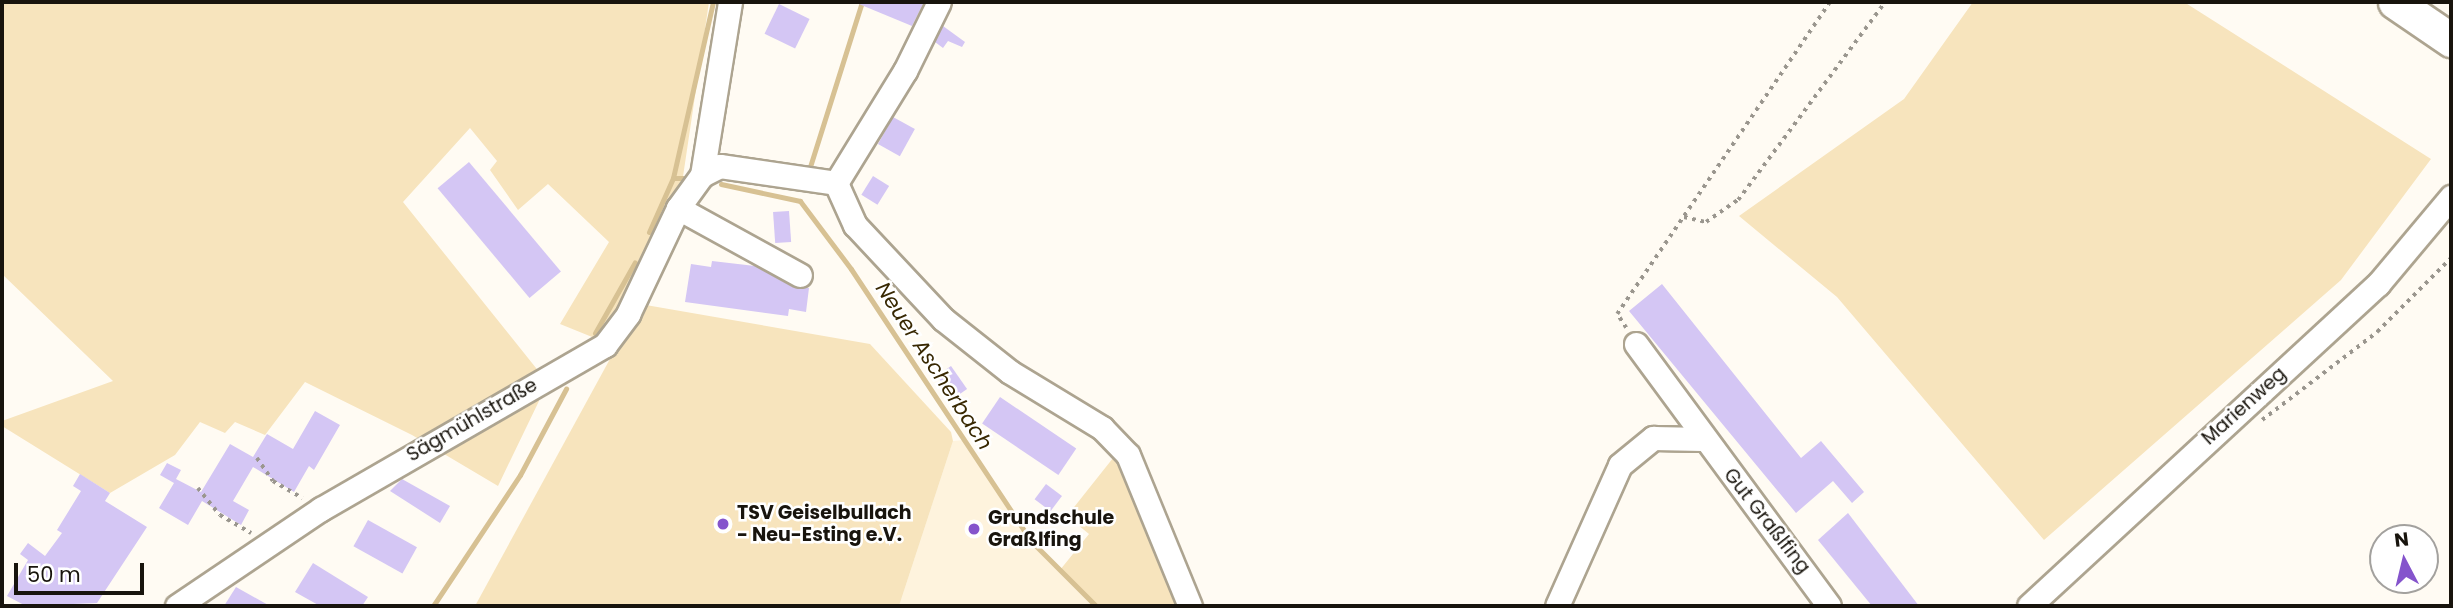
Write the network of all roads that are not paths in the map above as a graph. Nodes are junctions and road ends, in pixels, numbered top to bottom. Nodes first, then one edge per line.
1 (730, 2) edge
2 (939, 2) edge
3 (2395, 2) edge
4 (2451, 40) edge
5 (702, 175) junction
6 (830, 180) junction
7 (2451, 197) edge
8 (678, 208) junction
9 (800, 275) dead end
10 (1636, 344) road end
11 (1702, 439) junction
12 (177, 606) edge
13 (1190, 606) edge
14 (1558, 606) edge
15 (1829, 606) edge
16 (2029, 606) edge

1 - 5 street, Sägmühlstraße
2 - 6 street
3 - 4 highway
5 - 6 street
5 - 8 street, Sägmühlstraße
6 - 13 street
7 - 16 street, Marienweg
8 - 9 street
8 - 12 street, Sägmühlstraße
10 - 11 street, Gut Graßlfing
11 - 14 street
11 - 15 street, Gut Graßlfing

